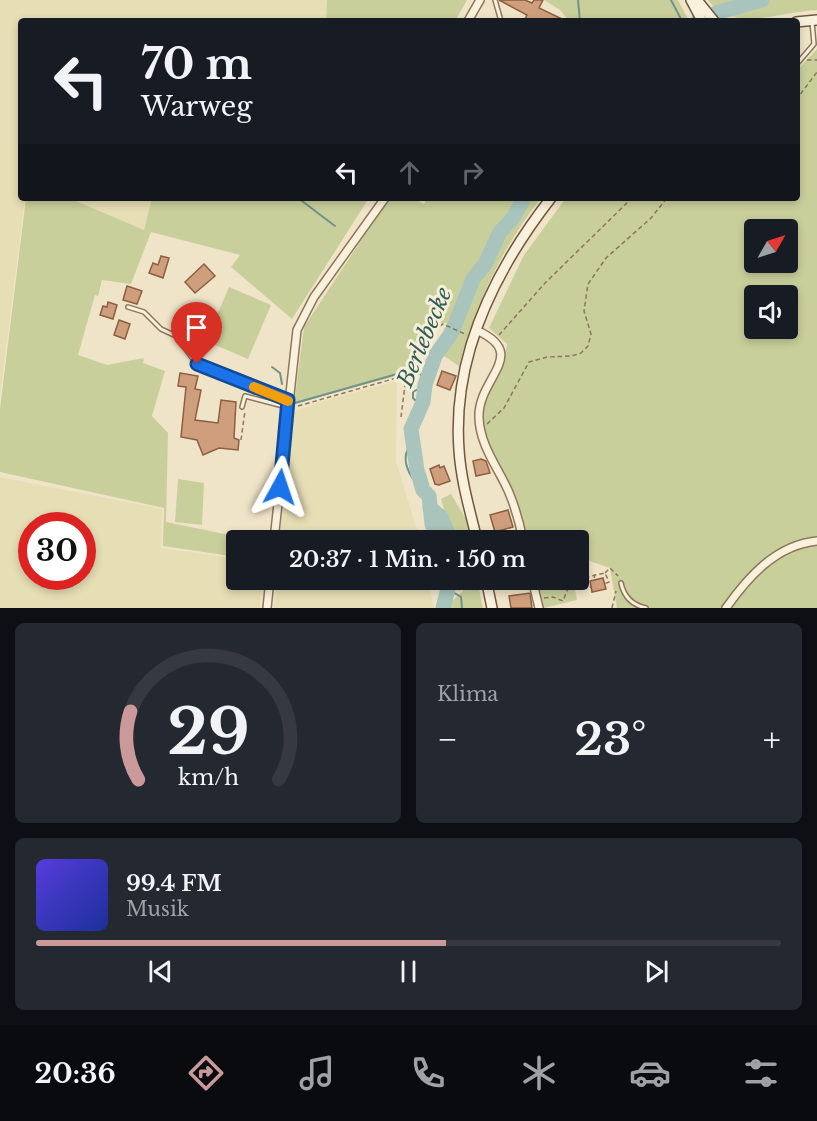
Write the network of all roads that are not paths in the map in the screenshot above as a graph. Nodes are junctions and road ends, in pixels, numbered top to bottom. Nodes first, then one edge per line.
1 (480, 0) edge
2 (495, 0) edge
3 (691, 0) edge
4 (699, 6) edge
5 (470, 18) edge
6 (500, 18) edge
7 (709, 18) edge
8 (814, 20) edge
9 (800, 62) edge
10 (383, 201) edge
11 (548, 201) edge
12 (128, 307) dead end
13 (476, 330) junction
14 (197, 364) joint
15 (287, 404) junction
16 (244, 407) road end
17 (275, 530) edge
18 (475, 530) edge
19 (520, 530) edge
20 (817, 542) edge
21 (621, 583) road end
22 (269, 590) edge
23 (488, 590) edge
24 (267, 608) edge
25 (492, 608) edge
26 (646, 608) edge
27 (726, 608) edge

1 - 5 street
2 - 6 lane
3 - 4 main road
4 - 7 main road
8 - 9 lane
10 - 15 street
11 - 13 main road
12 - 14 lane
13 - 18 main road
13 - 19 street
14 - 15 street
15 - 16 lane
15 - 17 street
20 - 27 street
21 - 26 lane
22 - 24 street
23 - 25 main road

